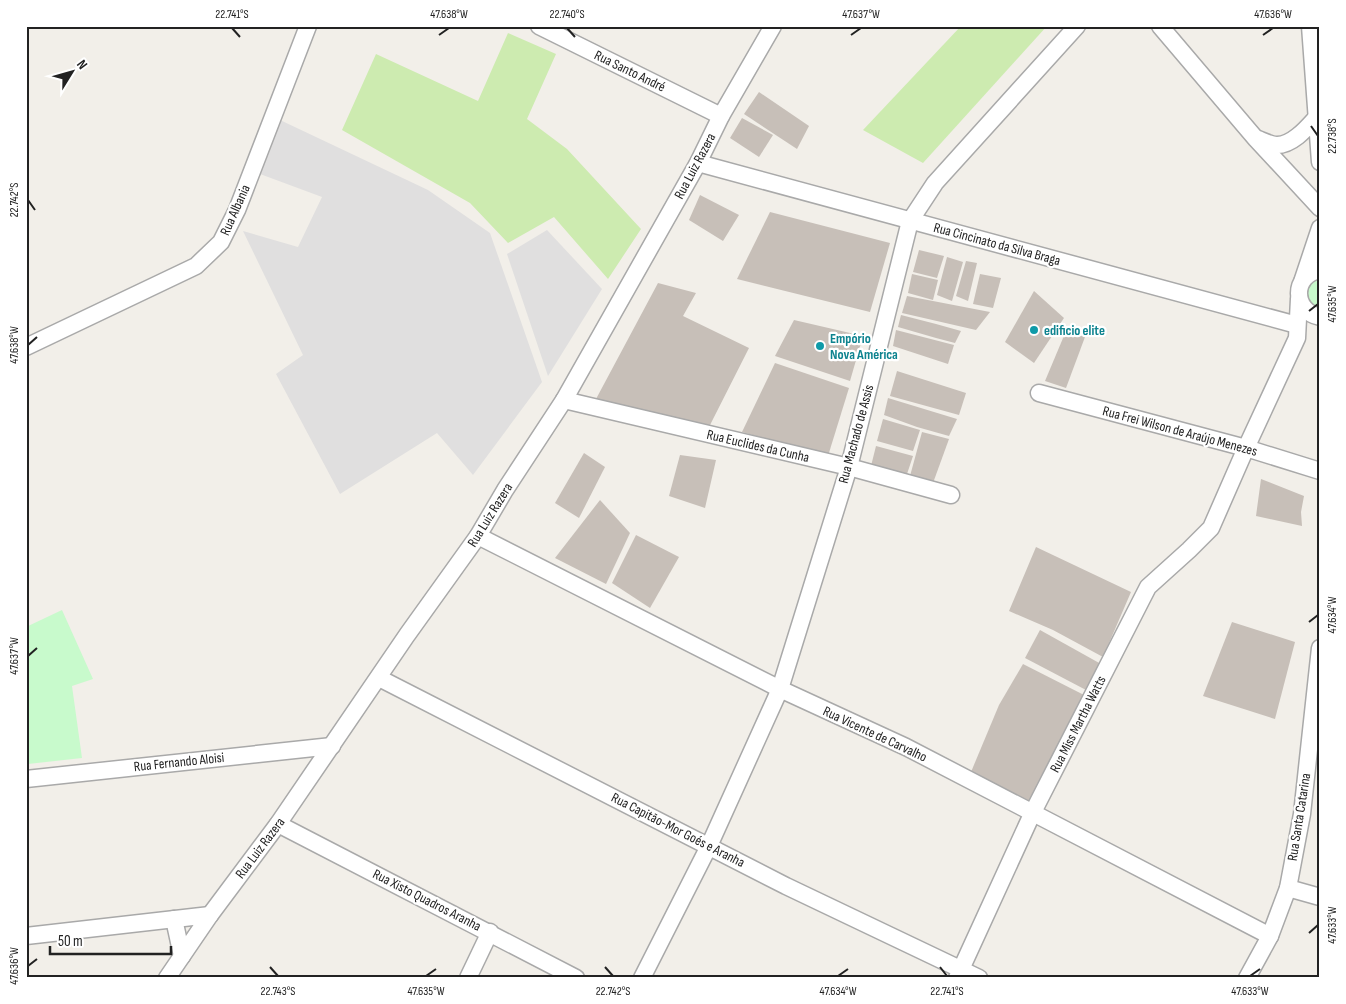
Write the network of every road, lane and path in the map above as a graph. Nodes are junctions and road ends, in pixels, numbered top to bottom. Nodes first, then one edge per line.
1 (308, 26) edge
2 (539, 26) edge
3 (773, 26) edge
4 (1077, 26) edge
5 (1160, 26) edge
6 (1310, 26) edge
7 (722, 116) junction
8 (1316, 119) junction
9 (1256, 139) junction
10 (1320, 162) edge
11 (698, 163) junction
12 (1320, 208) edge
13 (910, 221) junction
14 (1320, 228) edge
15 (1320, 270) edge
16 (1303, 279) junction
17 (1299, 299) junction
18 (1320, 317) edge
19 (1320, 321) edge
20 (1297, 331) junction
21 (26, 347) edge
22 (1039, 393) dead end
23 (564, 400) junction
24 (1246, 448) junction
25 (849, 467) junction
26 (1320, 471) edge
27 (951, 495) dead end
28 (478, 536) junction
29 (1320, 648) edge
30 (379, 678) junction
31 (780, 689) junction
32 (332, 746) junction
33 (26, 779) edge
34 (1033, 812) junction
35 (278, 824) junction
36 (709, 846) junction
37 (1288, 888) junction
38 (1320, 897) edge
39 (210, 915) junction
40 (174, 919) junction
41 (490, 932) junction
42 (26, 936) edge
43 (1270, 936) junction
44 (182, 956) junction
45 (959, 973) edge
46 (167, 978) edge
47 (468, 978) edge
48 (576, 978) edge
49 (642, 978) edge
50 (979, 978) edge
51 (1247, 978) edge

1 - 21 street, Rua Albania
2 - 7 street, Rua Santo André
3 - 7 street, Rua Luiz Razera
4 - 13 street, Rua Machado de Assis
5 - 9 street
6 - 8 street
7 - 11 street, Rua Luiz Razera
8 - 9 street
8 - 10 street
9 - 12 street
11 - 13 street, Rua Cincinato da Silva Braga
11 - 23 street, Rua Luiz Razera
13 - 20 street, Rua Cincinato da Silva Braga
13 - 25 street, Rua Machado de Assis
14 - 16 street
15 - 16 street
16 - 17 street
17 - 18 street
17 - 20 street
19 - 20 street
20 - 24 street, Rua Miss Martha Watts
22 - 24 street, Rua Frei Wilson de Araújo Menezes
23 - 25 street, Rua Euclides da Cunha
23 - 28 street, Rua Luiz Razera
24 - 26 street, Rua Frei Wilson de Araújo Menezes
24 - 34 street, Rua Miss Martha Watts
25 - 27 street, Rua Euclides da Cunha
25 - 31 street, Rua Machado de Assis
28 - 30 street, Rua Luiz Razera
28 - 31 street, Rua Vicente de Carvalho
29 - 37 street, Rua Santa Catarina
30 - 32 street, Rua Luiz Razera
30 - 36 street, Rua Capitão-Mor Goés e Aranha
31 - 34 street, Rua Vicente de Carvalho
31 - 36 street, Rua Machado de Assis
32 - 33 street, Rua Fernando Aloisi
32 - 35 street, Rua Luiz Razera
34 - 43 street, Rua Vicente de Carvalho
34 - 45 street, Rua Miss Martha Watts
35 - 39 street, Rua Luiz Razera
35 - 41 street, Rua Xisto Quadros Aranha
36 - 45 street, Rua Capitão-Mor Goés e Aranha
36 - 49 street, Rua Machado de Assis
37 - 38 street
37 - 43 street, Rua Santa Catarina
39 - 40 street
39 - 44 street, Rua Luiz Razera
40 - 42 street
40 - 44 street
41 - 47 street
41 - 48 street, Rua Xisto Quadros Aranha
43 - 51 street, Rua Santa Catarina
44 - 46 street, Rua Luiz Razera
45 - 50 street, Rua Capitão-Mor Goés e Aranha

